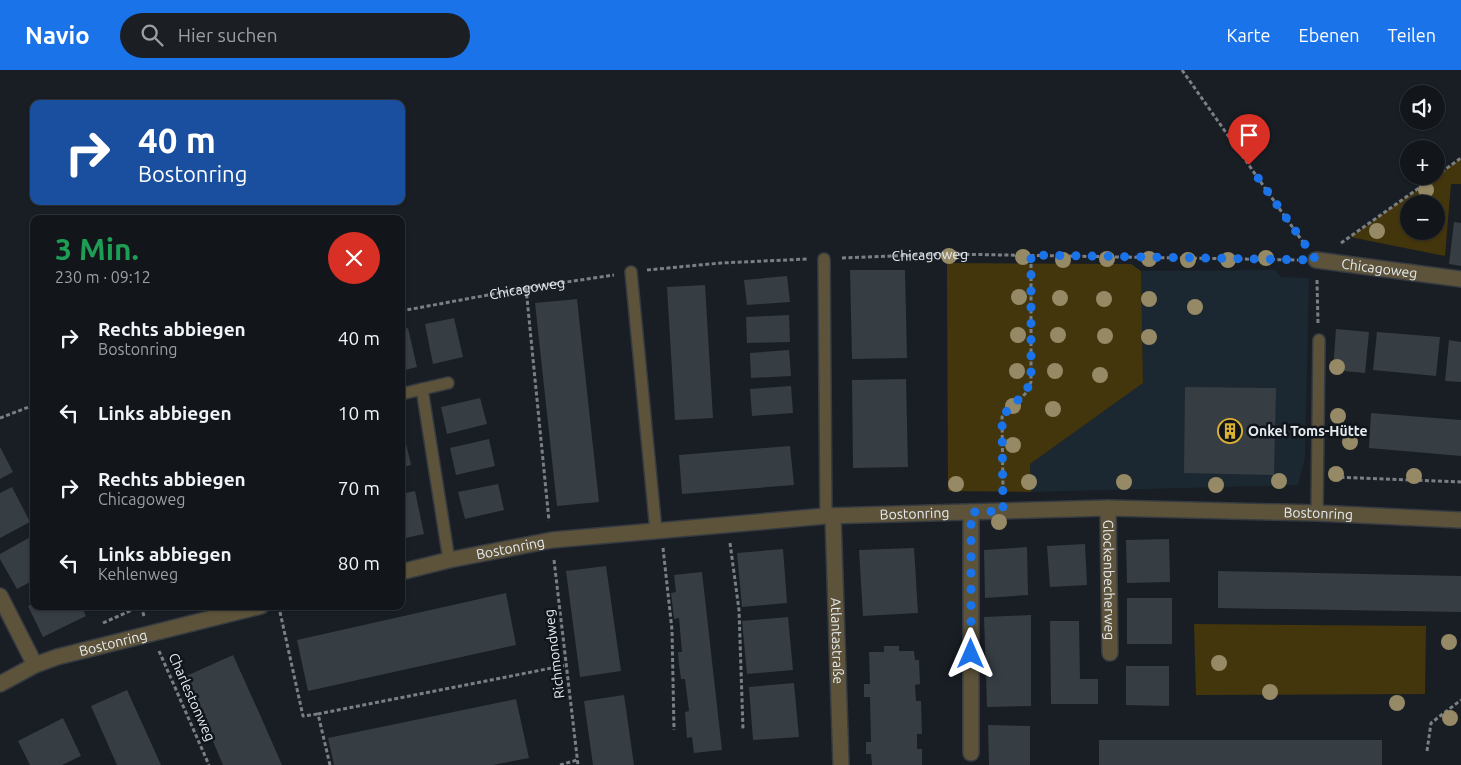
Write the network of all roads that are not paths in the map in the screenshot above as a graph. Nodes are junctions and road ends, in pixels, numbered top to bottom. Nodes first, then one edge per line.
1 (824, 259) road end
2 (1316, 260) road end
3 (631, 272) road end
4 (1461, 279) edge
5 (1319, 340) road end
6 (448, 383) dead end
7 (422, 389) junction
8 (405, 393) edge
9 (1108, 508) junction
10 (971, 512) junction
11 (1317, 513) junction
12 (829, 516) junction
13 (1461, 520) edge
14 (656, 531) junction
15 (449, 560) junction
16 (405, 571) edge
17 (0, 596) edge
18 (237, 610) edge
19 (1110, 653) dead end
20 (35, 665) junction
21 (0, 684) edge
22 (970, 753) dead end
23 (841, 765) edge

1 - 12 lane
2 - 4 street, Chicagoweg
3 - 14 lane
5 - 11 lane
6 - 7 lane
7 - 8 lane
7 - 15 lane
9 - 10 street, Bostonring
9 - 11 street, Bostonring
9 - 19 street, Glockenbecherweg
10 - 12 street, Bostonring
10 - 22 street
11 - 13 street, Bostonring
12 - 14 street, Bostonring
12 - 23 street, Atlantastraße
14 - 15 street, Bostonring
15 - 16 street, Bostonring
17 - 20 street
18 - 20 street, Bostonring
20 - 21 street, Bostonring

